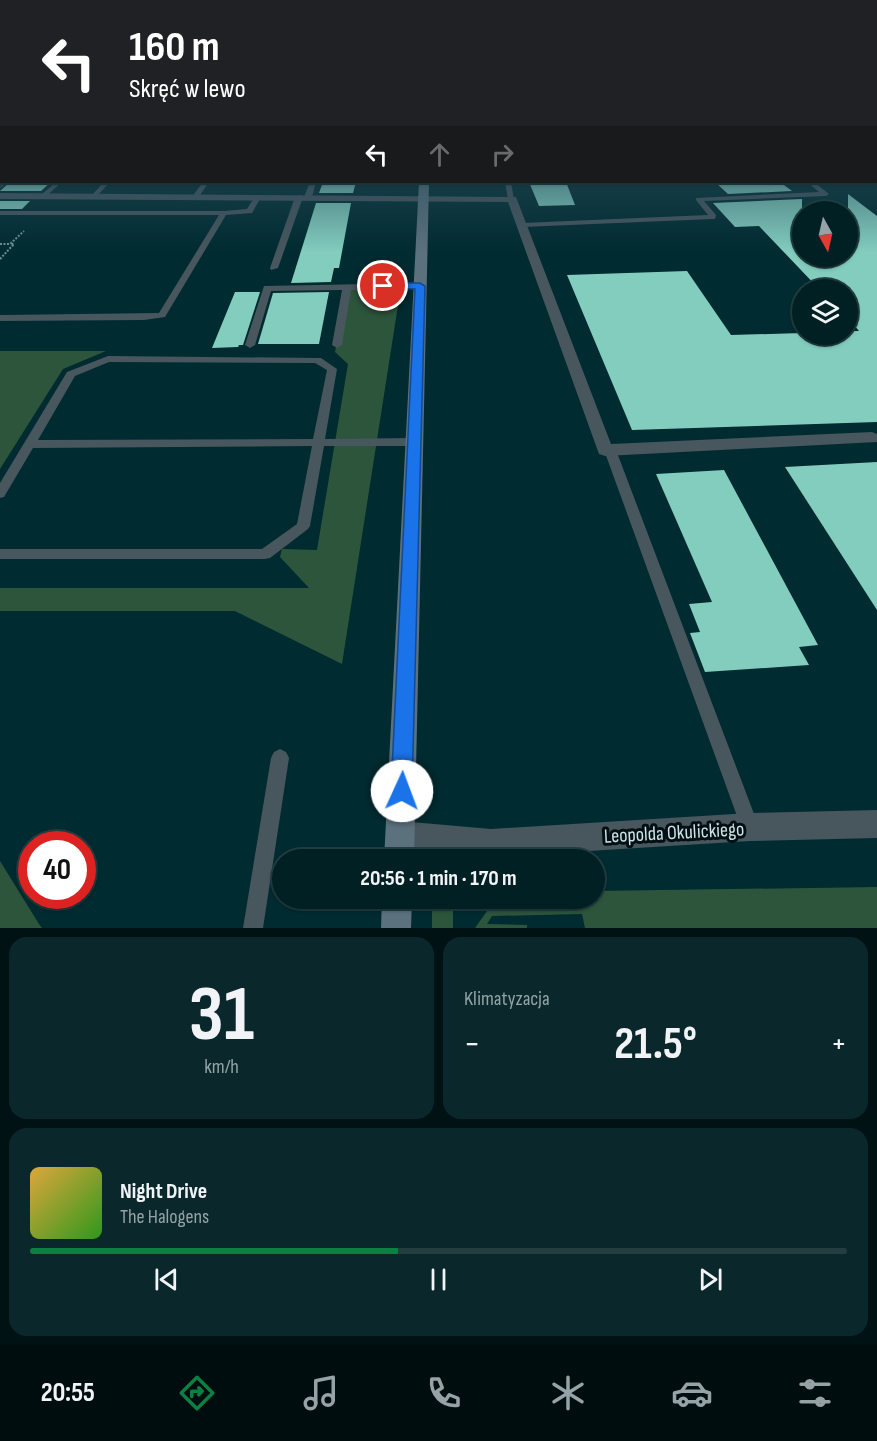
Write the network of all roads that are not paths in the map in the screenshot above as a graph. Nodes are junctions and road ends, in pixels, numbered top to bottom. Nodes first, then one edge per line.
1 (58, 183) edge
2 (106, 183) edge
3 (205, 183) edge
4 (312, 183) edge
5 (508, 183) edge
6 (811, 183) edge
7 (424, 190) edge
8 (0, 196) edge
9 (43, 196) junction
10 (94, 196) junction
11 (196, 197) junction
12 (257, 197) junction
13 (303, 197) junction
14 (512, 199) junction
15 (0, 213) edge
16 (224, 213) junction
17 (522, 225) junction
18 (274, 268) dead end
19 (420, 286) junction
20 (347, 287) junction
21 (0, 318) edge
22 (250, 345) dead end
23 (338, 345) dead end
24 (872, 438) dead end
25 (318, 442) junction
26 (414, 442) junction
27 (30, 444) junction
28 (610, 450) junction
29 (0, 494) edge
30 (0, 554) edge
31 (280, 758) dead end
32 (877, 824) edge
33 (750, 827) junction
34 (399, 848) edge
35 (397, 909) edge
36 (253, 928) edge
37 (396, 928) edge

1 - 9 lane
2 - 10 lane
3 - 11 lane
4 - 13 lane
5 - 14 lane
6 - 17 lane
7 - 13 street
7 - 14 street
7 - 19 street
8 - 9 street
9 - 10 street
10 - 11 street
11 - 12 street
12 - 13 street
12 - 16 lane
13 - 18 lane
14 - 17 street
15 - 16 lane
16 - 21 lane
17 - 28 street
19 - 20 lane
19 - 26 street
20 - 22 lane
20 - 23 lane
24 - 28 street
25 - 26 lane
25 - 27 lane
25 - 27 lane
25 - 30 lane
26 - 34 street
27 - 29 lane
28 - 33 lane
31 - 36 lane
32 - 33 street, Leopolda Okulickiego
33 - 34 street, Leopolda Okulickiego
35 - 37 street

